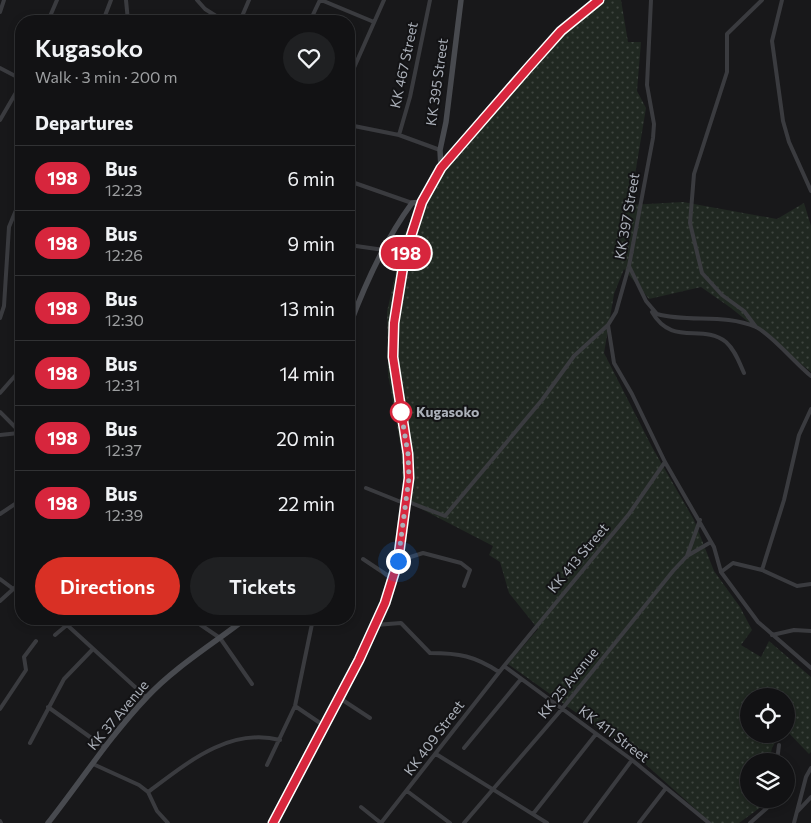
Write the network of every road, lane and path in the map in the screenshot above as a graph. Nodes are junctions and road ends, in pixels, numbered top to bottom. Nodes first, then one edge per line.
1 (4, 0) edge
2 (57, 0) edge
3 (112, 0) edge
4 (126, 0) edge
5 (197, 0) edge
6 (249, 0) edge
7 (320, 0) edge
8 (384, 0) edge
9 (430, 0) edge
10 (461, 0) edge
11 (599, 0) edge
12 (651, 0) edge
13 (762, 0) edge
14 (782, 0) edge
15 (0, 12) edge
16 (51, 15) edge
17 (106, 15) edge
18 (127, 15) edge
19 (215, 15) edge
20 (243, 15) edge
21 (313, 15) edge
22 (374, 22) junction
23 (355, 65) edge
24 (0, 68) edge
25 (15, 76) edge
26 (15, 94) edge
27 (0, 120) edge
28 (355, 125) edge
29 (399, 135) junction
30 (440, 150) junction
31 (441, 168) junction
32 (355, 184) edge
33 (811, 191) edge
34 (422, 202) junction
35 (412, 203) junction
36 (15, 212) edge
37 (355, 246) edge
38 (384, 250) junction
39 (629, 266) junction
40 (0, 290) edge
41 (6, 290) junction
42 (650, 308) junction
43 (355, 314) edge
44 (0, 318) edge
45 (608, 325) junction
46 (756, 327) junction
47 (744, 373) dead end
48 (811, 376) edge
49 (15, 377) edge
50 (0, 393) edge
51 (811, 408) edge
52 (0, 412) edge
53 (15, 427) edge
54 (15, 433) edge
55 (0, 435) edge
56 (665, 462) junction
57 (366, 488) dead end
58 (406, 502) junction
59 (15, 504) edge
60 (0, 514) edge
61 (700, 520) junction
62 (711, 542) junction
63 (687, 556) junction
64 (363, 559) dead end
65 (398, 561) junction
66 (762, 570) junction
67 (721, 572) junction
68 (0, 579) edge
69 (394, 579) junction
70 (811, 584) edge
71 (15, 586) edge
72 (464, 586) dead end
73 (12, 588) junction
74 (0, 601) edge
75 (65, 625) edge
76 (67, 625) edge
77 (201, 625) edge
78 (237, 625) edge
79 (312, 625) edge
80 (375, 625) junction
81 (811, 631) edge
82 (55, 635) dead end
83 (772, 635) junction
84 (220, 638) junction
85 (36, 641) dead end
86 (92, 650) junction
87 (504, 666) junction
88 (811, 668) edge
89 (499, 672) junction
90 (521, 678) junction
91 (252, 684) dead end
92 (146, 697) junction
93 (338, 697) junction
94 (295, 706) junction
95 (48, 707) junction
96 (0, 709) edge
97 (562, 709) junction
98 (370, 718) dead end
99 (324, 725) junction
100 (596, 734) junction
101 (280, 740) junction
102 (30, 743) dead end
103 (779, 745) dead end
104 (104, 747) junction
105 (464, 748) dead end
106 (778, 753) edge
107 (436, 754) junction
108 (632, 760) junction
109 (92, 764) junction
110 (267, 765) dead end
111 (811, 768) edge
112 (666, 788) junction
113 (493, 789) junction
114 (407, 791) junction
115 (148, 792) junction
116 (811, 797) edge
117 (361, 807) dead end
118 (767, 808) edge
119 (797, 812) junction
120 (533, 814) junction
121 (702, 817) junction
122 (379, 822) edge
123 (48, 823) edge
124 (168, 823) edge
125 (273, 823) edge
126 (450, 823) edge
127 (464, 823) edge
128 (547, 823) edge
129 (585, 823) edge
130 (639, 823) edge
131 (698, 823) edge
132 (709, 823) edge
133 (750, 823) edge
134 (794, 823) edge

1 - 15 street
2 - 16 street
3 - 17 street
4 - 18 street
5 - 19 street
6 - 20 street
7 - 21 street
7 - 22 street
8 - 22 street
9 - 29 street, KK 467 Street
10 - 30 main road, KK 395 Street
11 - 31 main road
12 - 39 street, KK 397 Street
13 - 46 street
14 - 33 street
22 - 23 street
24 - 25 street
26 - 27 street
28 - 29 street
29 - 30 street
30 - 31 main road, KK 395 Street
31 - 34 main road
32 - 35 street
34 - 35 main road
34 - 58 main road
35 - 38 main road
36 - 41 street
37 - 38 street
38 - 43 main road
39 - 42 street, KK 397 Street
39 - 45 street
40 - 41 street
41 - 44 street
42 - 46 street
42 - 47 street, KK 397 Street
45 - 56 street
45 - 58 street
46 - 48 street
49 - 50 street
51 - 66 street
52 - 53 street
54 - 55 street
56 - 61 street
56 - 87 street, KK 413 Street
57 - 58 street
58 - 65 main road
59 - 60 street
61 - 62 street
61 - 63 street, KK 25 Avenue
62 - 63 street, KK 25 Avenue
62 - 67 street
63 - 97 street, KK 25 Avenue
64 - 69 street
65 - 69 main road
65 - 72 street
66 - 67 street
66 - 70 street
67 - 83 street
68 - 73 street
69 - 80 main road
71 - 73 street
73 - 74 street
75 - 82 street
76 - 86 street
77 - 84 street
78 - 84 main road, KK 37 Avenue
79 - 94 street
80 - 89 street
80 - 93 main road
81 - 83 street
83 - 88 street
84 - 91 street
84 - 92 main road, KK 37 Avenue
85 - 96 street
86 - 92 street
86 - 95 street
87 - 89 street, KK 409 Street
87 - 90 street, KK 411 Street
89 - 107 street, KK 409 Street
90 - 97 street, KK 411 Street
90 - 105 street
92 - 104 main road, KK 37 Avenue
93 - 98 street
93 - 99 main road
94 - 99 street
94 - 101 street
95 - 102 street
95 - 104 street
97 - 100 street, KK 411 Street
97 - 113 street, KK 25 Avenue
99 - 125 main road
100 - 108 street, KK 411 Street
100 - 120 street
101 - 110 street
101 - 115 street
103 - 106 street
104 - 109 main road, KK 37 Avenue
107 - 113 street
107 - 114 street, KK 409 Street
108 - 112 street, KK 411 Street
108 - 129 street
109 - 115 street
109 - 123 main road, KK 37 Avenue
111 - 119 street
112 - 121 street, KK 411 Street
112 - 130 street
113 - 120 street
113 - 127 street, KK 25 Avenue
114 - 122 street, KK 409 Street
114 - 126 street
115 - 124 street
116 - 119 street
117 - 122 street
118 - 133 street
119 - 134 street
120 - 128 street
121 - 131 street
121 - 132 street, KK 411 Street

